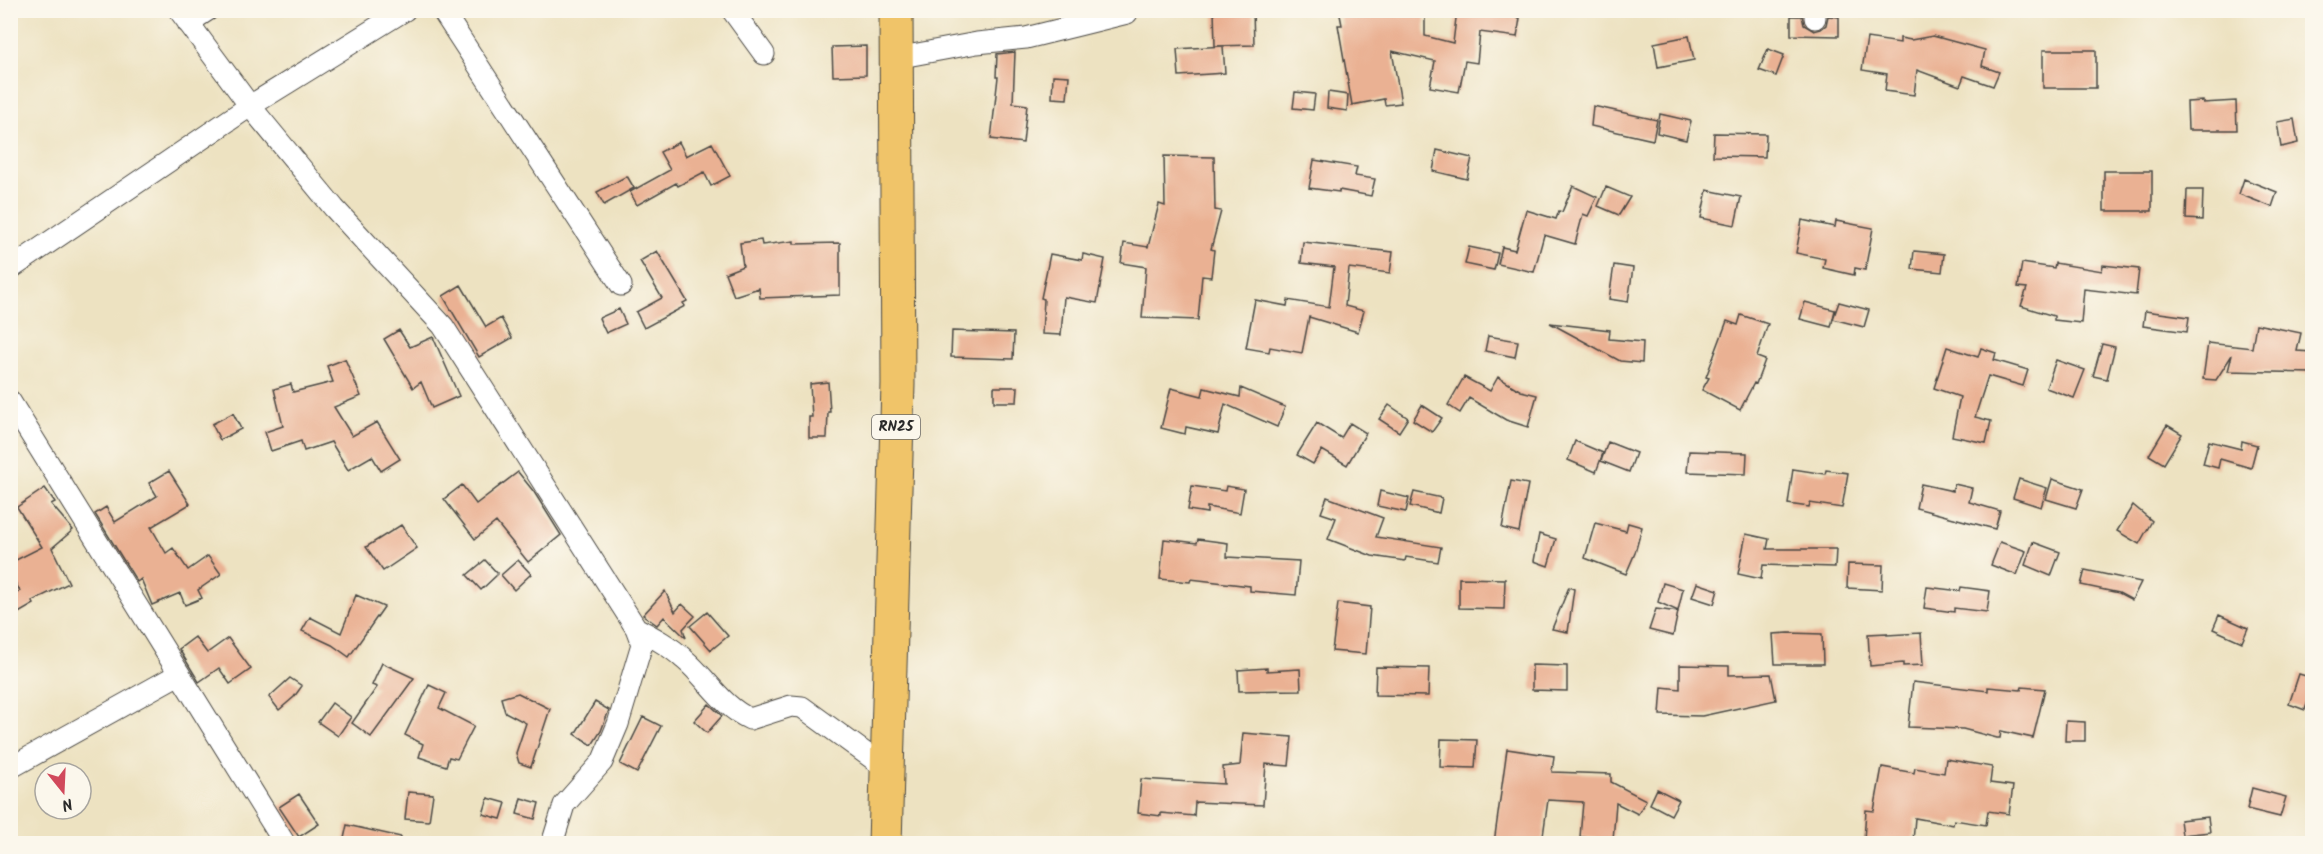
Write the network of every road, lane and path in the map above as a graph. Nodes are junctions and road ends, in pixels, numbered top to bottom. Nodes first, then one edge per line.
1 (208, 10) edge
2 (405, 10) edge
3 (442, 10) edge
4 (732, 10) edge
5 (896, 10) edge
6 (1127, 13) dead end
7 (184, 17) edge
8 (764, 54) dead end
9 (896, 58) junction
10 (250, 106) junction
11 (10, 269) edge
12 (621, 285) dead end
13 (10, 401) edge
14 (636, 628) junction
15 (179, 674) junction
16 (10, 768) edge
17 (887, 769) junction
18 (285, 843) edge
19 (552, 843) edge
20 (885, 843) edge

1 - 7 street
2 - 10 street
3 - 12 street
4 - 8 street
5 - 9 main road, RN25
6 - 9 street
7 - 10 street
9 - 17 main road, RN25
10 - 11 street
10 - 14 street
13 - 15 street
14 - 17 street
14 - 19 street
15 - 16 street
15 - 18 street
17 - 20 main road, RN25

